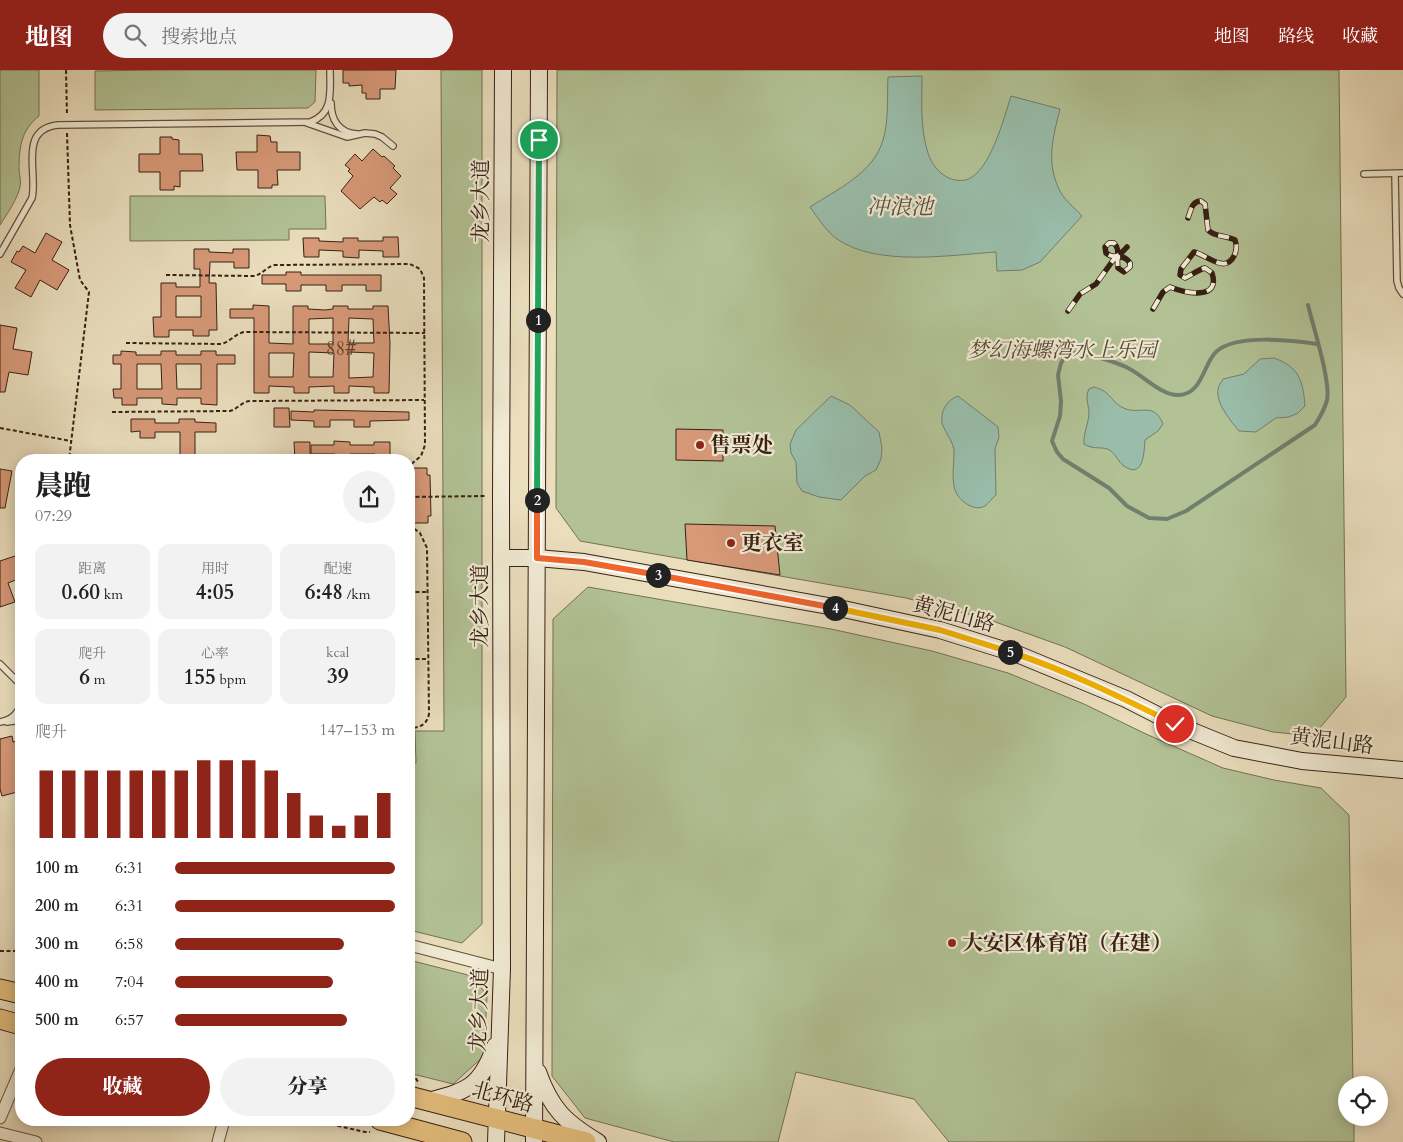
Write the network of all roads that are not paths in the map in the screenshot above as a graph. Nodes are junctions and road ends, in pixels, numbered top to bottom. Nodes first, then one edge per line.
1 (330, 70) edge
2 (503, 70) edge
3 (539, 70) edge
4 (330, 99) junction
5 (305, 122) junction
6 (361, 134) junction
7 (393, 146) dead end
8 (1364, 174) dead end
9 (1396, 174) junction
10 (1403, 174) edge
11 (0, 254) edge
12 (1403, 294) edge
13 (501, 558) junction
14 (537, 558) junction
15 (0, 664) edge
16 (15, 679) edge
17 (15, 715) edge
18 (15, 721) edge
19 (0, 723) edge
20 (1403, 770) edge
21 (415, 947) edge
22 (502, 969) junction
23 (0, 989) edge
24 (15, 993) edge
25 (0, 1019) edge
26 (15, 1023) edge
27 (500, 1032) junction
28 (534, 1061) junction
29 (15, 1083) edge
30 (415, 1097) edge
31 (428, 1100) junction
32 (0, 1118) edge
33 (496, 1119) junction
34 (222, 1126) edge
35 (402, 1126) edge
36 (0, 1133) edge
37 (534, 1135) edge
38 (444, 1139) edge
39 (36, 1142) edge
40 (218, 1142) edge
41 (462, 1142) edge
42 (496, 1142) edge
43 (586, 1142) edge
44 (598, 1142) edge

1 - 4 lane
2 - 13 main road, 龙乡大道
3 - 14 main road
4 - 5 lane
4 - 6 lane
5 - 6 lane
5 - 11 lane
6 - 7 lane
8 - 9 lane
9 - 10 lane
9 - 12 lane
13 - 14 main road, 黄泥山路
13 - 22 main road, 龙乡大道
14 - 20 main road, 黄泥山路
14 - 28 main road
15 - 16 lane
17 - 19 lane
18 - 19 lane
21 - 22 street
22 - 27 main road, 龙乡大道
23 - 24 main road
25 - 26 main road
27 - 31 main road
27 - 33 main road, 龙乡大道
28 - 37 main road
28 - 44 main road
29 - 32 street
30 - 31 main road, 北环路
31 - 33 main road, 北环路
33 - 37 main road, 北环路
33 - 42 main road, 龙乡大道
34 - 40 street
35 - 38 main road
36 - 39 street
37 - 43 main road, 北环路
38 - 41 main road

